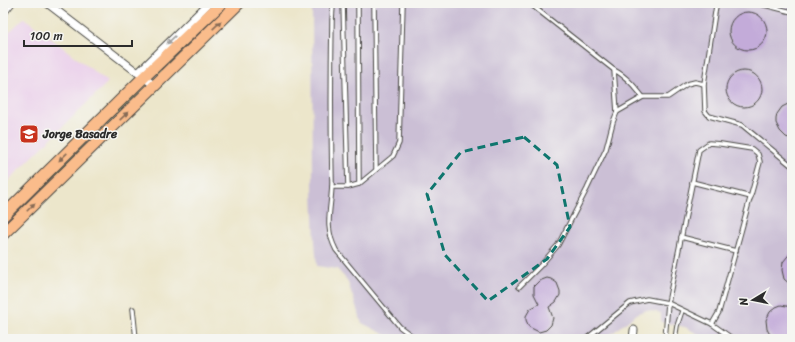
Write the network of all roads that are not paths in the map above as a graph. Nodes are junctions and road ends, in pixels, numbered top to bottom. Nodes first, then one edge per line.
1 (11, 3) edge
2 (47, 3) edge
3 (209, 3) edge
4 (222, 3) edge
5 (239, 3) edge
6 (336, 3) edge
7 (344, 3) edge
8 (358, 3) edge
9 (374, 3) edge
10 (404, 3) edge
11 (529, 3) edge
12 (719, 3) edge
13 (756, 3) edge
14 (792, 12) edge
15 (3, 13) edge
16 (614, 70) junction
17 (141, 75) junction
18 (704, 84) junction
19 (155, 86) junction
20 (643, 97) junction
21 (617, 112) junction
22 (792, 166) edge
23 (376, 169) junction
24 (692, 182) junction
25 (359, 184) junction
26 (332, 187) junction
27 (348, 187) junction
28 (751, 197) junction
29 (3, 216) edge
30 (3, 234) edge
31 (681, 237) junction
32 (736, 251) junction
33 (519, 287) dead end
34 (668, 303) junction
35 (133, 308) dead end
36 (682, 311) junction
37 (712, 324) junction
38 (634, 330) dead end
39 (136, 339) edge
40 (416, 339) edge
41 (586, 339) edge
42 (633, 339) edge
43 (665, 339) edge
44 (675, 339) edge
45 (733, 339) edge

1 - 15 street
2 - 17 street
3 -> 17 street
4 - 17 main road
19 -> 5 main road
6 - 26 lane
7 - 27 lane
8 - 25 lane
9 - 23 lane
10 - 23 lane
11 - 16 lane
12 - 18 lane
13 - 14 lane
16 - 20 lane
16 - 21 lane
17 - 19 street
17 -> 29 main road
18 - 20 lane
18 - 22 lane
30 -> 19 main road
20 - 21 lane
21 - 33 lane
23 - 25 lane
24 - 28 lane
24 - 28 lane
24 - 31 lane
25 - 27 lane
26 - 27 lane
26 - 40 lane
28 - 32 lane
31 - 32 lane
31 - 34 lane
32 - 37 lane
34 - 36 lane
34 - 41 lane
34 - 43 lane
35 - 39 lane
36 - 37 lane
36 - 44 lane
37 - 45 lane
38 - 42 street

